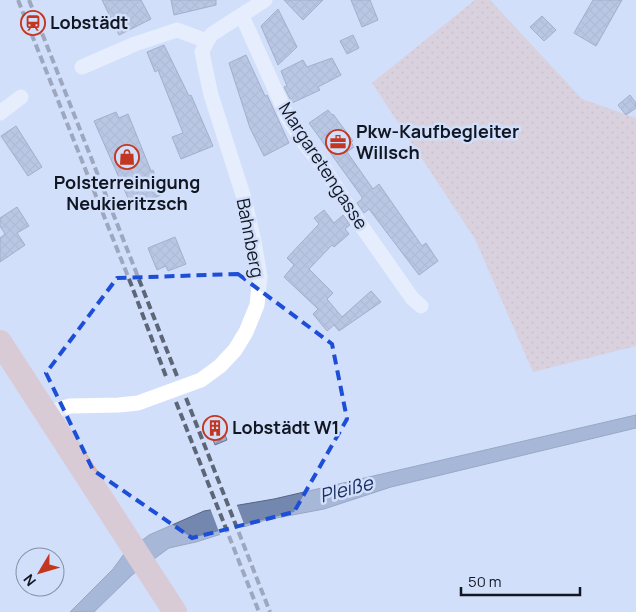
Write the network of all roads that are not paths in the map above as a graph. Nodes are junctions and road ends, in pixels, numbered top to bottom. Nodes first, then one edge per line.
1 (266, 0) edge
2 (242, 16) junction
3 (207, 41) junction
4 (82, 67) dead end
5 (21, 97) dead end
6 (0, 113) edge
7 (421, 306) dead end
8 (0, 342) edge
9 (46, 413) junction
10 (175, 612) edge

1 - 2 street
2 - 3 street
2 - 7 street, Margaretengasse
3 - 4 street
3 - 9 street, Bahnberg
5 - 6 street
8 - 9 main road
9 - 10 main road

